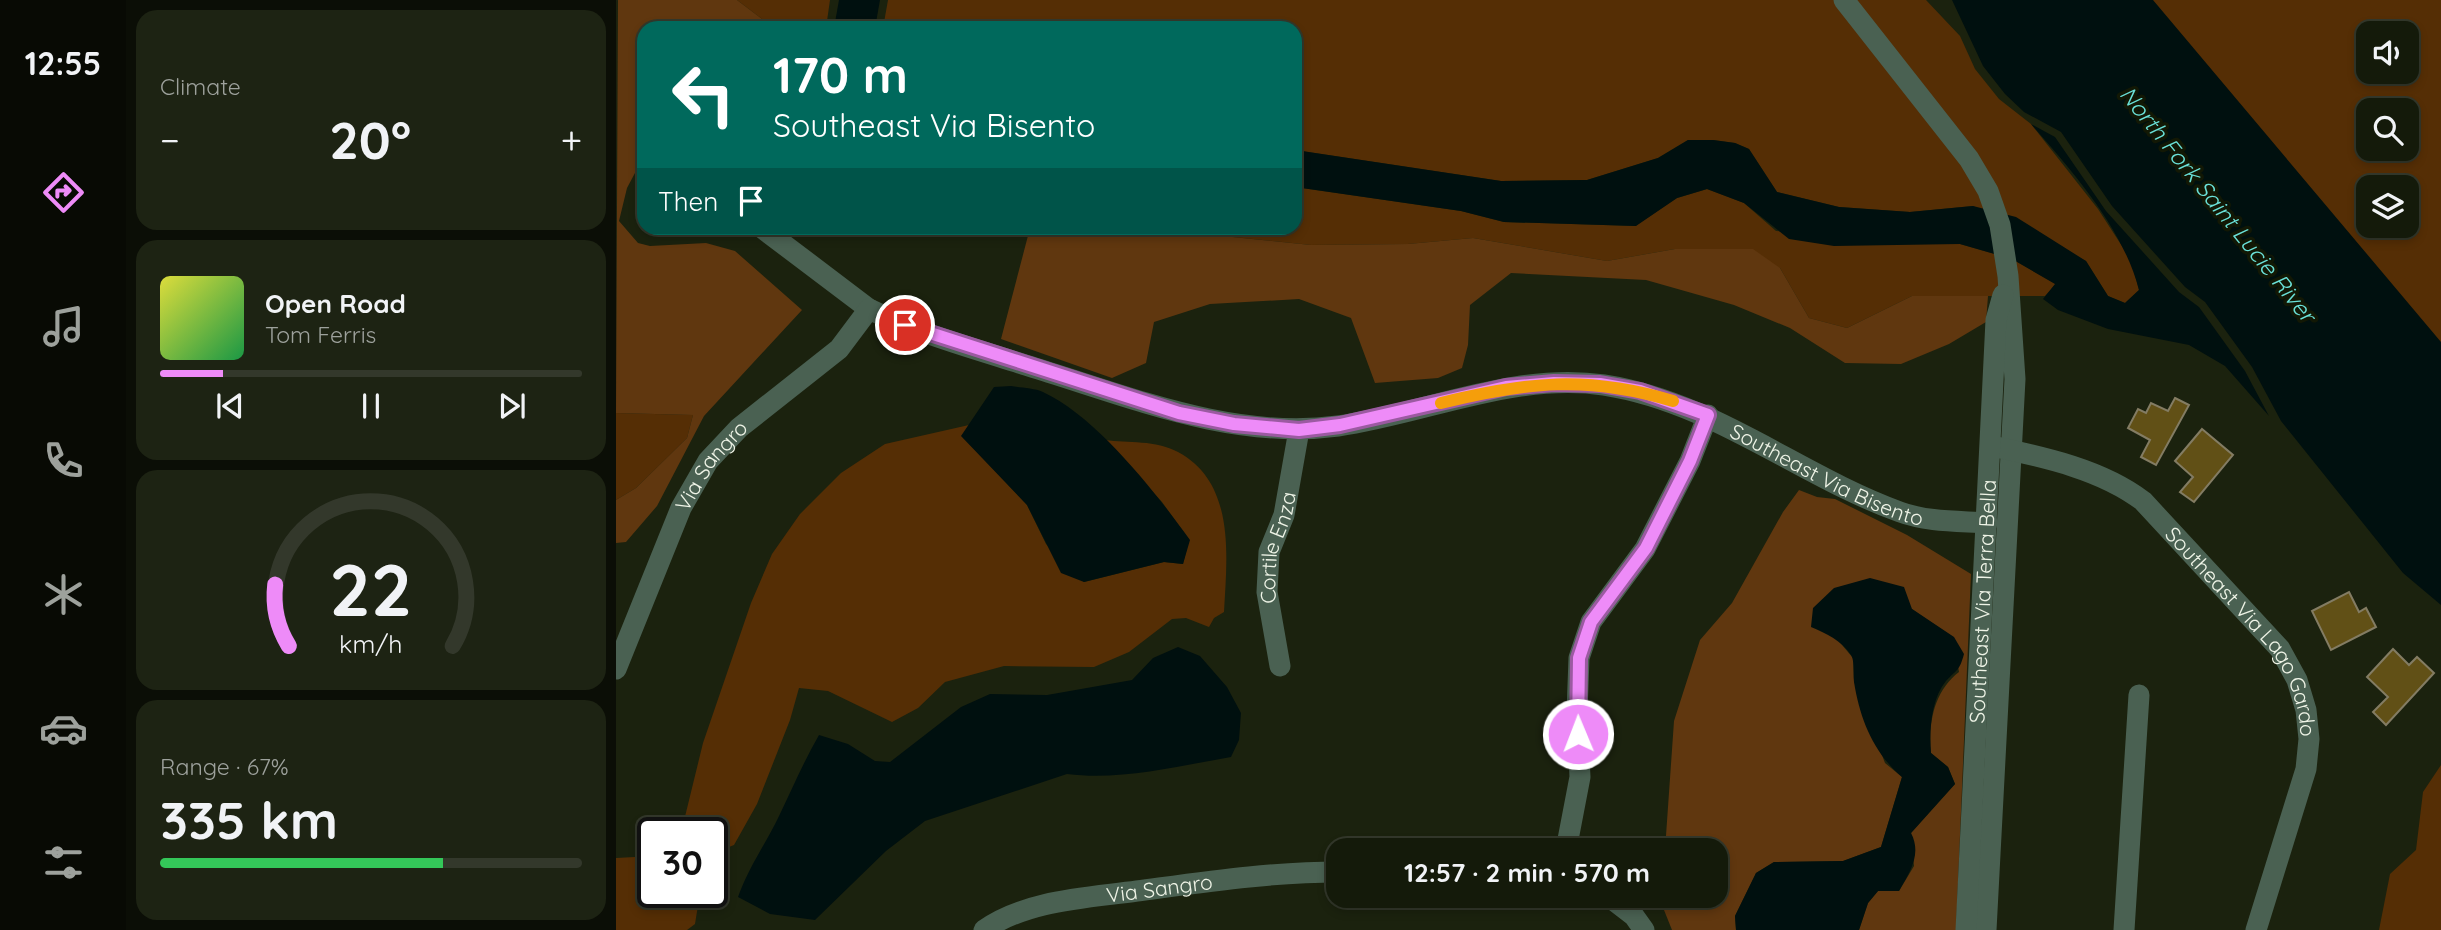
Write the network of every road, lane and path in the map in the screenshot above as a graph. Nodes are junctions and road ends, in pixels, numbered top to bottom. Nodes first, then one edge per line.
1 (1844, 0) edge
2 (771, 235) edge
3 (869, 309) junction
4 (1708, 415) junction
5 (1299, 430) junction
6 (2002, 448) junction
7 (1987, 523) junction
8 (1280, 666) dead end
9 (616, 669) edge
10 (2139, 695) dead end
11 (1568, 838) edge
12 (1326, 873) edge
13 (1624, 908) edge
14 (984, 930) edge
15 (1644, 930) edge
16 (1966, 930) edge
17 (1986, 930) edge
18 (2124, 930) edge
19 (2256, 930) edge

1 - 6 street, Southeast Via Terra Bella
2 - 3 street, Southeast Via Bisento
3 - 5 street, Southeast Via Bisento
3 - 9 street, Via Sangro
4 - 5 street, Southeast Via Bisento
4 - 7 street, Southeast Via Bisento
4 - 11 street
5 - 8 street, Cortile Enza
6 - 7 street, Southeast Via Terra Bella
6 - 17 street, Southeast Via Terra Bella
6 - 19 street, Southeast Via Lago Gardo
7 - 16 street, Southeast Via Terra Bella
10 - 18 street
12 - 14 street, Via Sangro
13 - 15 street

